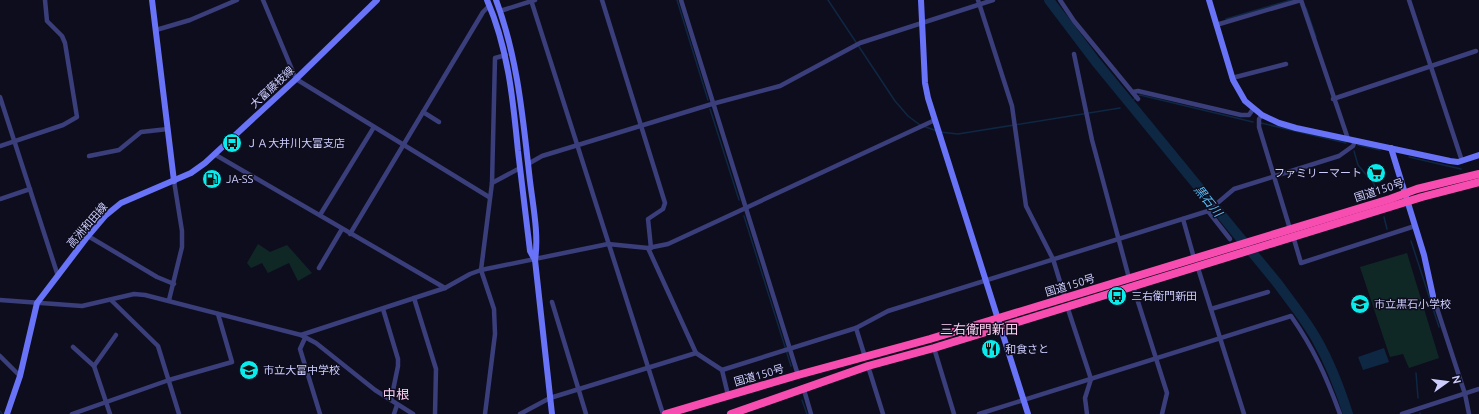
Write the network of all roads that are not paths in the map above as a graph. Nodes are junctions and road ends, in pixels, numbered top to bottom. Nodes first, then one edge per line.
1 (44, 0) edge
2 (152, 0) edge
3 (237, 0) edge
4 (263, 0) edge
5 (377, 0) edge
6 (496, 0) edge
7 (532, 0) edge
8 (602, 0) edge
9 (680, 0) edge
10 (921, 0) edge
11 (993, 0) edge
12 (1060, 0) edge
13 (1209, 0) edge
14 (1409, 0) edge
15 (979, 2) edge
16 (488, 3) edge
17 (500, 11) junction
18 (922, 22) junction
19 (1216, 25) junction
20 (156, 30) junction
21 (1476, 51) dead end
22 (1074, 54) dead end
23 (506, 55) junction
24 (1286, 64) dead end
25 (1430, 66) junction
26 (1232, 78) junction
27 (296, 79) junction
28 (0, 97) edge
29 (1333, 99) junction
30 (712, 104) junction
31 (1253, 109) junction
32 (422, 112) junction
33 (1262, 115) junction
34 (935, 120) junction
35 (439, 122) dead end
36 (641, 126) junction
37 (374, 127) junction
38 (168, 129) junction
39 (1348, 139) junction
40 (1355, 140) junction
41 (14, 141) junction
42 (403, 144) junction
43 (578, 145) junction
44 (0, 146) edge
45 (1390, 148) junction
46 (214, 154) junction
47 (1479, 155) edge
48 (89, 156) dead end
49 (1462, 161) junction
50 (528, 164) junction
51 (520, 168) junction
52 (1479, 174) edge
53 (1274, 176) junction
54 (174, 180) junction
55 (1479, 182) edge
56 (492, 183) junction
57 (30, 189) junction
58 (489, 197) junction
59 (1407, 198) junction
60 (0, 199) edge
61 (745, 206) junction
62 (1208, 211) junction
63 (320, 215) junction
64 (1183, 219) junction
65 (1415, 226) junction
66 (342, 229) junction
67 (1292, 233) junction
68 (350, 234) junction
69 (88, 236) junction
70 (1118, 239) junction
71 (1230, 239) dead end
72 (608, 244) junction
73 (649, 248) junction
74 (535, 260) junction
75 (1053, 260) junction
76 (1196, 262) junction
77 (319, 268) dead end
78 (481, 270) junction
79 (58, 276) junction
80 (1129, 278) junction
81 (986, 280) junction
82 (174, 284) junction
83 (1133, 286) junction
84 (445, 288) junction
85 (1268, 292) dead end
86 (1433, 296) joint
87 (414, 298) junction
88 (1065, 298) junction
89 (0, 300) edge
90 (111, 300) junction
91 (168, 300) junction
92 (552, 302) dead end
93 (38, 303) junction
94 (1067, 306) junction
95 (383, 309) junction
96 (1211, 309) junction
97 (218, 314) junction
98 (998, 318) junction
99 (1001, 327) junction
100 (856, 328) junction
101 (116, 335) dead end
102 (303, 337) junction
103 (1220, 339) junction
104 (73, 347) dead end
105 (934, 348) junction
106 (788, 350) junction
107 (696, 353) junction
108 (0, 356) edge
109 (865, 358) junction
110 (1156, 359) junction
111 (94, 366) junction
112 (868, 366) junction
113 (648, 367) junction
114 (722, 370) junction
115 (798, 375) junction
116 (20, 376) junction
117 (1090, 379) junction
118 (169, 380) junction
119 (579, 389) junction
120 (1479, 389) edge
121 (804, 390) junction
122 (1464, 394) junction
123 (728, 395) junction
124 (550, 398) junction
125 (391, 400) junction
126 (1024, 400) junction
127 (106, 401) junction
128 (397, 405) junction
129 (8, 413) edge
130 (72, 414) edge
131 (110, 414) edge
132 (179, 414) edge
133 (320, 414) edge
134 (394, 414) edge
135 (413, 414) edge
136 (435, 414) edge
137 (484, 414) edge
138 (520, 414) edge
139 (552, 414) edge
140 (586, 414) edge
141 (665, 414) edge
142 (733, 414) edge
143 (812, 414) edge
144 (883, 414) edge
145 (954, 414) edge
146 (978, 414) edge
147 (1028, 414) edge
148 (1087, 414) edge
149 (1162, 414) edge
150 (1244, 414) edge
151 (1340, 414) edge
152 (1402, 414) edge
153 (1469, 414) edge

1 - 41 street
2 - 20 street
3 - 20 street
4 - 27 street
5 - 27 street, 大富藤枝線
6 - 17 street
7 - 17 street
7 - 43 street
8 - 36 street
9 - 30 street
10 - 18 street
11 - 15 street
12 - 31 street
13 - 19 street
14 - 25 street
15 - 18 street
15 - 75 street
16 - 23 street
16 - 32 street
17 - 50 street
18 - 30 street
18 - 34 street
19 - 26 street
19 - 29 street
20 - 38 street
21 - 25 street
22 - 70 street
23 - 51 street
23 - 56 street
24 - 26 street
25 - 29 street
25 - 49 street
26 - 31 street
27 - 37 street
27 - 46 street, 大富藤枝線
28 - 41 street
29 - 39 street
30 - 36 street
30 - 61 street
31 - 33 street
32 - 35 street
32 - 42 street
33 - 39 street
33 - 53 street
34 - 61 street
34 - 81 street
36 - 43 street
36 - 73 street
37 - 42 street
37 - 63 street
38 - 48 street
38 - 54 street
39 - 40 street
40 - 45 street
40 - 53 street
41 - 44 street
41 - 57 street
42 - 58 street
42 - 68 street
43 - 50 street
43 - 72 street
45 - 49 street
45 - 59 street
46 - 54 street, 大富藤枝線
46 - 63 street
47 - 49 street
50 - 74 street
51 - 56 street
51 - 74 street
52 - 59 highway, 国道150号
53 - 62 street
53 - 67 street
54 - 69 street, 高洲和田線
54 - 82 street
55 - 59 highway, 国道150号
56 - 58 street
57 - 60 street
57 - 79 street
58 - 78 street
59 - 65 street
59 - 67 highway, 国道150号
61 - 73 street
61 - 106 street
62 - 64 street
62 - 71 street
63 - 66 street
64 - 70 street
64 - 76 street
65 - 67 street
65 - 86 street
66 - 68 street
66 - 77 street
67 - 76 highway, 国道150号
68 - 84 street
69 - 79 street, 高洲和田線
69 - 82 street
70 - 75 street
70 - 80 street
72 - 73 street
72 - 74 street
72 - 113 street
73 - 107 street
74 - 78 street
74 - 124 street
75 - 81 street
75 - 88 street
76 - 80 highway, 国道150号
76 - 83 highway, 国道150号
76 - 96 street
78 - 84 street
78 - 137 street
79 - 93 street, 高洲和田線
80 - 88 highway, 国道150号
81 - 98 street
81 - 100 street
82 - 91 street
83 - 94 highway, 国道150号
83 - 110 street
84 - 87 street
85 - 96 street
86 - 122 street
87 - 95 street
87 - 136 street
88 - 98 highway, 国道150号
89 - 93 street
90 - 91 street
90 - 93 street
90 - 118 street
91 - 97 street
92 - 119 street
93 - 116 street, 高洲和田線
94 - 99 highway, 国道150号
94 - 117 street
95 - 102 street
95 - 125 street
96 - 103 street
97 - 102 street
97 - 118 street
98 - 99 street
98 - 109 highway, 国道150号
99 - 105 highway, 国道150号
99 - 126 street
100 - 106 street
100 - 109 street
101 - 111 street
102 - 125 street
102 - 133 street
103 - 110 street
103 - 150 street
103 - 151 street
104 - 111 street
105 - 112 highway, 国道150号
105 - 145 street
106 - 114 street
106 - 115 street
107 - 113 street
107 - 114 street
108 - 116 street
109 - 115 highway, 国道150号
110 - 117 street
110 - 149 street
111 - 127 street
112 - 121 highway, 国道150号
112 - 144 street
113 - 119 street
113 - 141 street
114 - 123 street
115 - 123 highway, 国道150号
116 - 129 street, 高洲和田線
117 - 126 street
117 - 148 street
118 - 127 street
118 - 132 street
119 - 124 street
119 - 140 street
120 - 122 street
121 - 142 highway, 国道150号
121 - 143 street
122 - 152 street
122 - 153 street
123 - 141 highway, 国道150号
124 - 138 street
124 - 139 street
125 - 128 street
126 - 146 street
126 - 147 street
127 - 130 street
127 - 131 street
128 - 134 street
128 - 135 street

